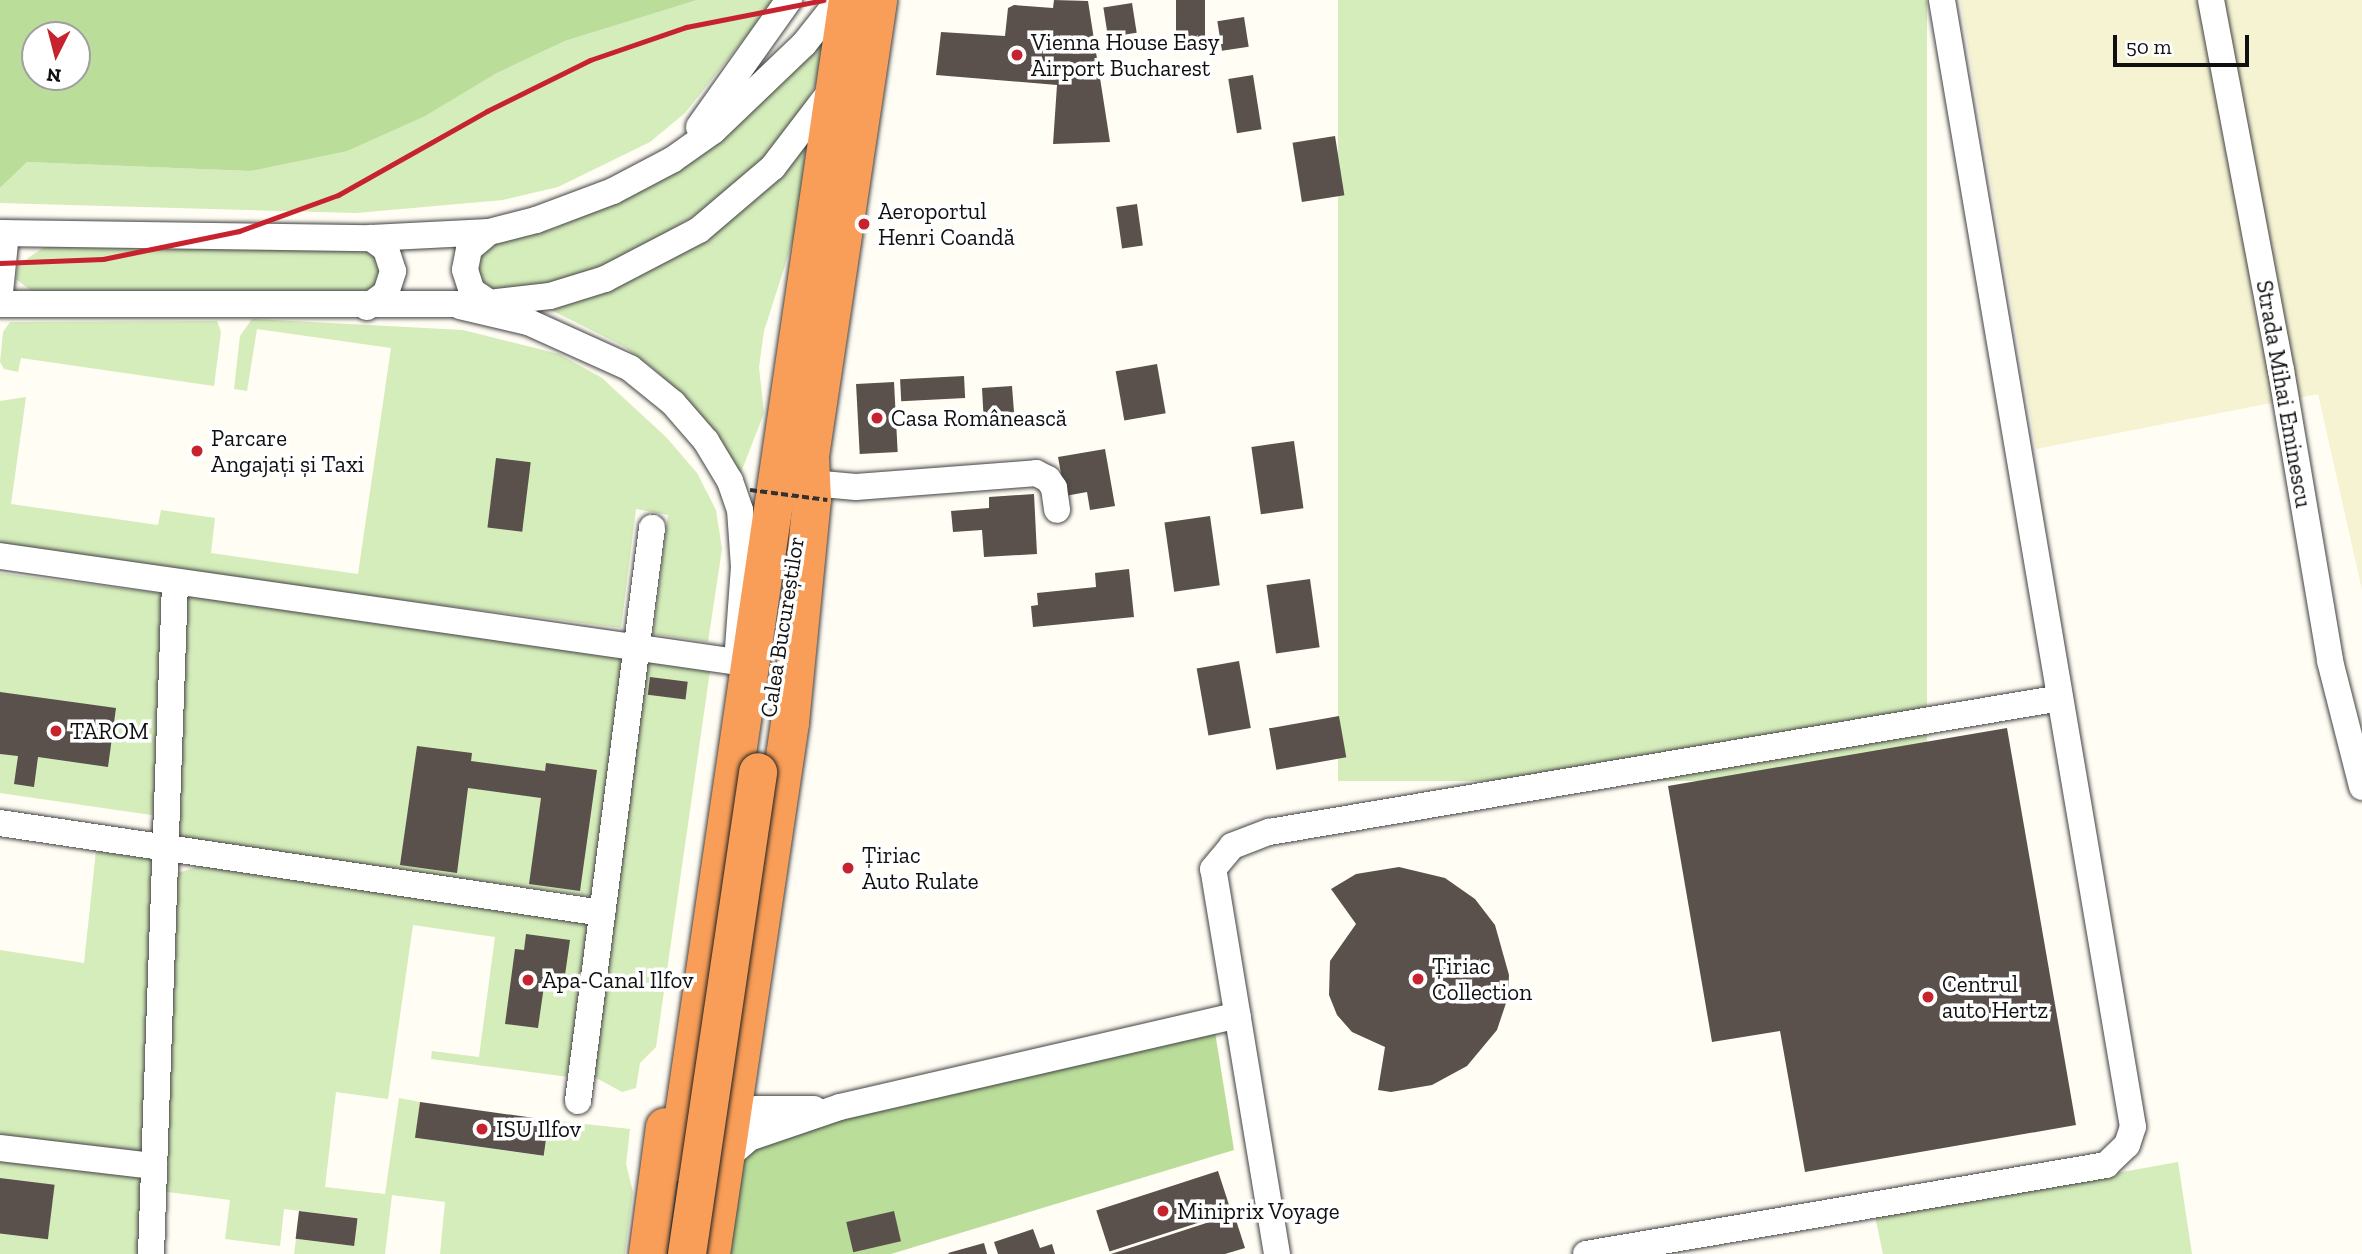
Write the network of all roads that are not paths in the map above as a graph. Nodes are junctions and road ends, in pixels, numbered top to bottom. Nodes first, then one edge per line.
1 (789, 0) edge
2 (839, 0) edge
3 (848, 0) edge
4 (878, 0) edge
5 (1942, 0) edge
6 (2211, 0) edge
7 (836, 84) junction
8 (672, 160) junction
9 (489, 232) junction
10 (3, 233) edge
11 (371, 238) junction
12 (0, 292) edge
13 (493, 302) junction
14 (0, 304) edge
15 (460, 306) junction
16 (367, 307) junction
17 (580, 342) junction
18 (808, 474) junction
19 (1057, 510) dead end
20 (652, 528) dead end
21 (0, 556) edge
22 (175, 582) junction
23 (636, 648) junction
24 (737, 662) junction
25 (2060, 698) junction
26 (747, 770) junction
27 (2362, 787) edge
28 (0, 823) edge
29 (165, 848) junction
30 (602, 914) junction
31 (1237, 1015) junction
32 (740, 1070) junction
33 (578, 1101) dead end
34 (840, 1107) junction
35 (776, 1109) junction
36 (733, 1114) junction
37 (0, 1148) edge
38 (154, 1166) junction
39 (724, 1174) junction
40 (669, 1196) junction
41 (151, 1254) edge
42 (657, 1254) edge
43 (687, 1254) edge
44 (711, 1254) edge
45 (1277, 1254) edge
46 (1586, 1254) edge

1 - 8 street
2 - 8 street
3 - 7 highway, Calea Bucureștilor
4 - 18 highway, Calea Bucureștilor
5 - 25 street
6 - 27 street, Strada Mihai Eminescu
7 - 13 street
7 - 18 highway, Calea Bucureștilor
8 - 9 street
9 - 11 street
9 - 13 street
10 - 11 street
10 - 12 street
11 - 16 street
13 - 15 street
13 - 17 street
14 - 16 street
15 - 16 street
15 - 17 street
17 - 24 street
18 - 19 street
18 - 24 highway
18 - 26 highway, Calea Bucureștilor
18 - 32 highway
20 - 23 street
21 - 22 street
22 - 23 street
22 - 29 street
23 - 24 street
23 - 30 street
24 - 40 highway
25 - 31 street
25 - 46 street
26 - 42 highway, Calea Bucureștilor
26 - 43 highway, Calea Bucureștilor, bridge
28 - 29 street
29 - 30 street
29 - 38 street
30 - 33 street
31 - 34 street
31 - 45 street
32 - 35 street
32 - 36 highway
34 - 35 street
34 - 39 street
35 - 36 street
36 - 39 highway
36 - 40 street
37 - 38 street
38 - 41 street
39 - 40 highway
39 - 44 highway
40 - 42 highway

